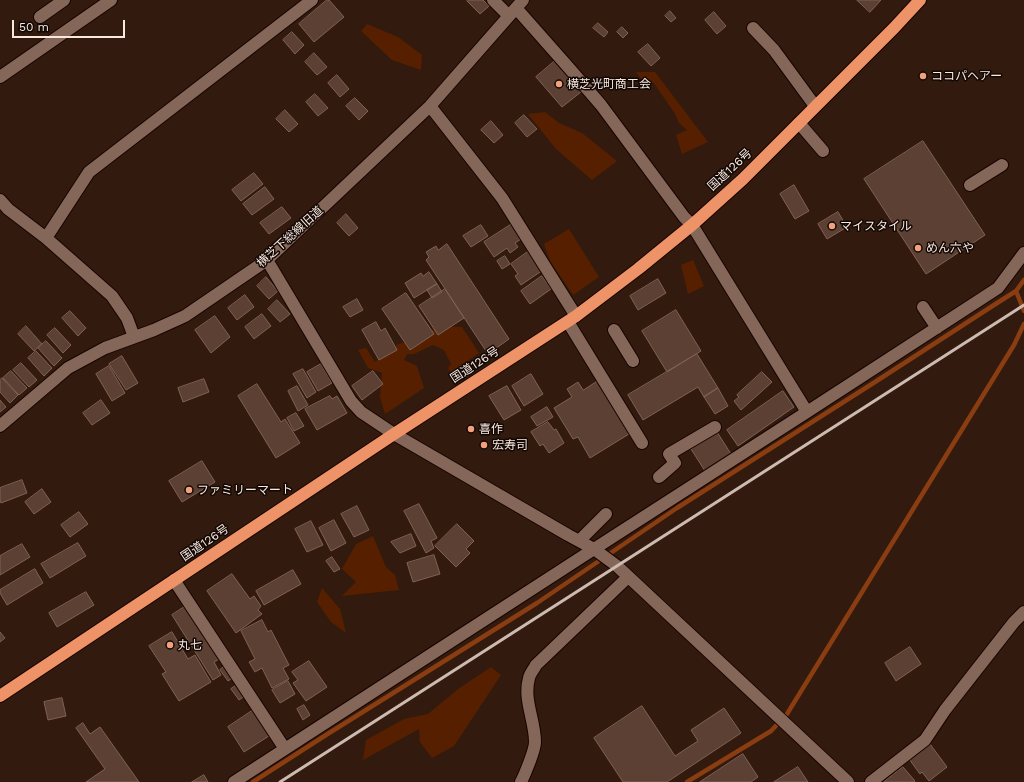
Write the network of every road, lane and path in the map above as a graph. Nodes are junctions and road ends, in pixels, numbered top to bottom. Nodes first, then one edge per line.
1 (64, 0) edge
2 (111, 0) edge
3 (312, 0) edge
4 (493, 0) edge
5 (920, 0) edge
6 (516, 8) edge
7 (40, 16) dead end
8 (753, 28) dead end
9 (0, 78) edge
10 (430, 106) junction
11 (815, 106) junction
12 (799, 122) junction
13 (823, 151) dead end
14 (1002, 165) dead end
15 (970, 185) dead end
16 (0, 200) edge
17 (4, 213) edge
18 (692, 225) junction
19 (46, 238) junction
20 (1024, 253) edge
21 (267, 260) junction
22 (923, 307) dead end
23 (572, 319) junction
24 (937, 328) junction
25 (614, 330) dead end
26 (134, 337) junction
27 (633, 361) dead end
28 (807, 412) junction
29 (0, 426) edge
30 (715, 427) dead end
31 (394, 434) junction
32 (642, 443) dead end
33 (659, 477) dead end
34 (606, 514) dead end
35 (579, 541) junction
36 (595, 550) junction
37 (628, 577) junction
38 (174, 580) junction
39 (1024, 612) edge
40 (0, 696) edge
41 (285, 749) junction
42 (841, 780) edge
43 (234, 782) edge
44 (521, 782) edge
45 (871, 782) edge

1 - 7 street
2 - 9 street
3 - 19 street
4 - 6 street
5 - 11 highway, 国道126号
6 - 10 street, 横芝下総線旧道
6 - 18 street
8 - 11 street
10 - 21 street, 横芝下総線旧道
10 - 23 street
11 - 12 highway, 国道126号
12 - 13 street
12 - 18 highway, 国道126号
14 - 15 street
16 - 17 street
17 - 19 street
18 - 23 highway, 国道126号
18 - 28 street
19 - 26 street
20 - 24 street
21 - 26 street, 横芝下総線旧道
21 - 31 street
22 - 24 street
23 - 31 highway, 国道126号
23 - 32 street
24 - 28 street
25 - 27 street
26 - 29 street, 横芝下総線旧道
28 - 36 street
30 - 33 street
31 - 35 street
31 - 38 highway, 国道126号
34 - 35 street
35 - 36 street
36 - 37 street
36 - 41 street
37 - 42 street
37 - 44 street
38 - 40 highway, 国道126号
38 - 41 street
39 - 45 street
41 - 43 street

